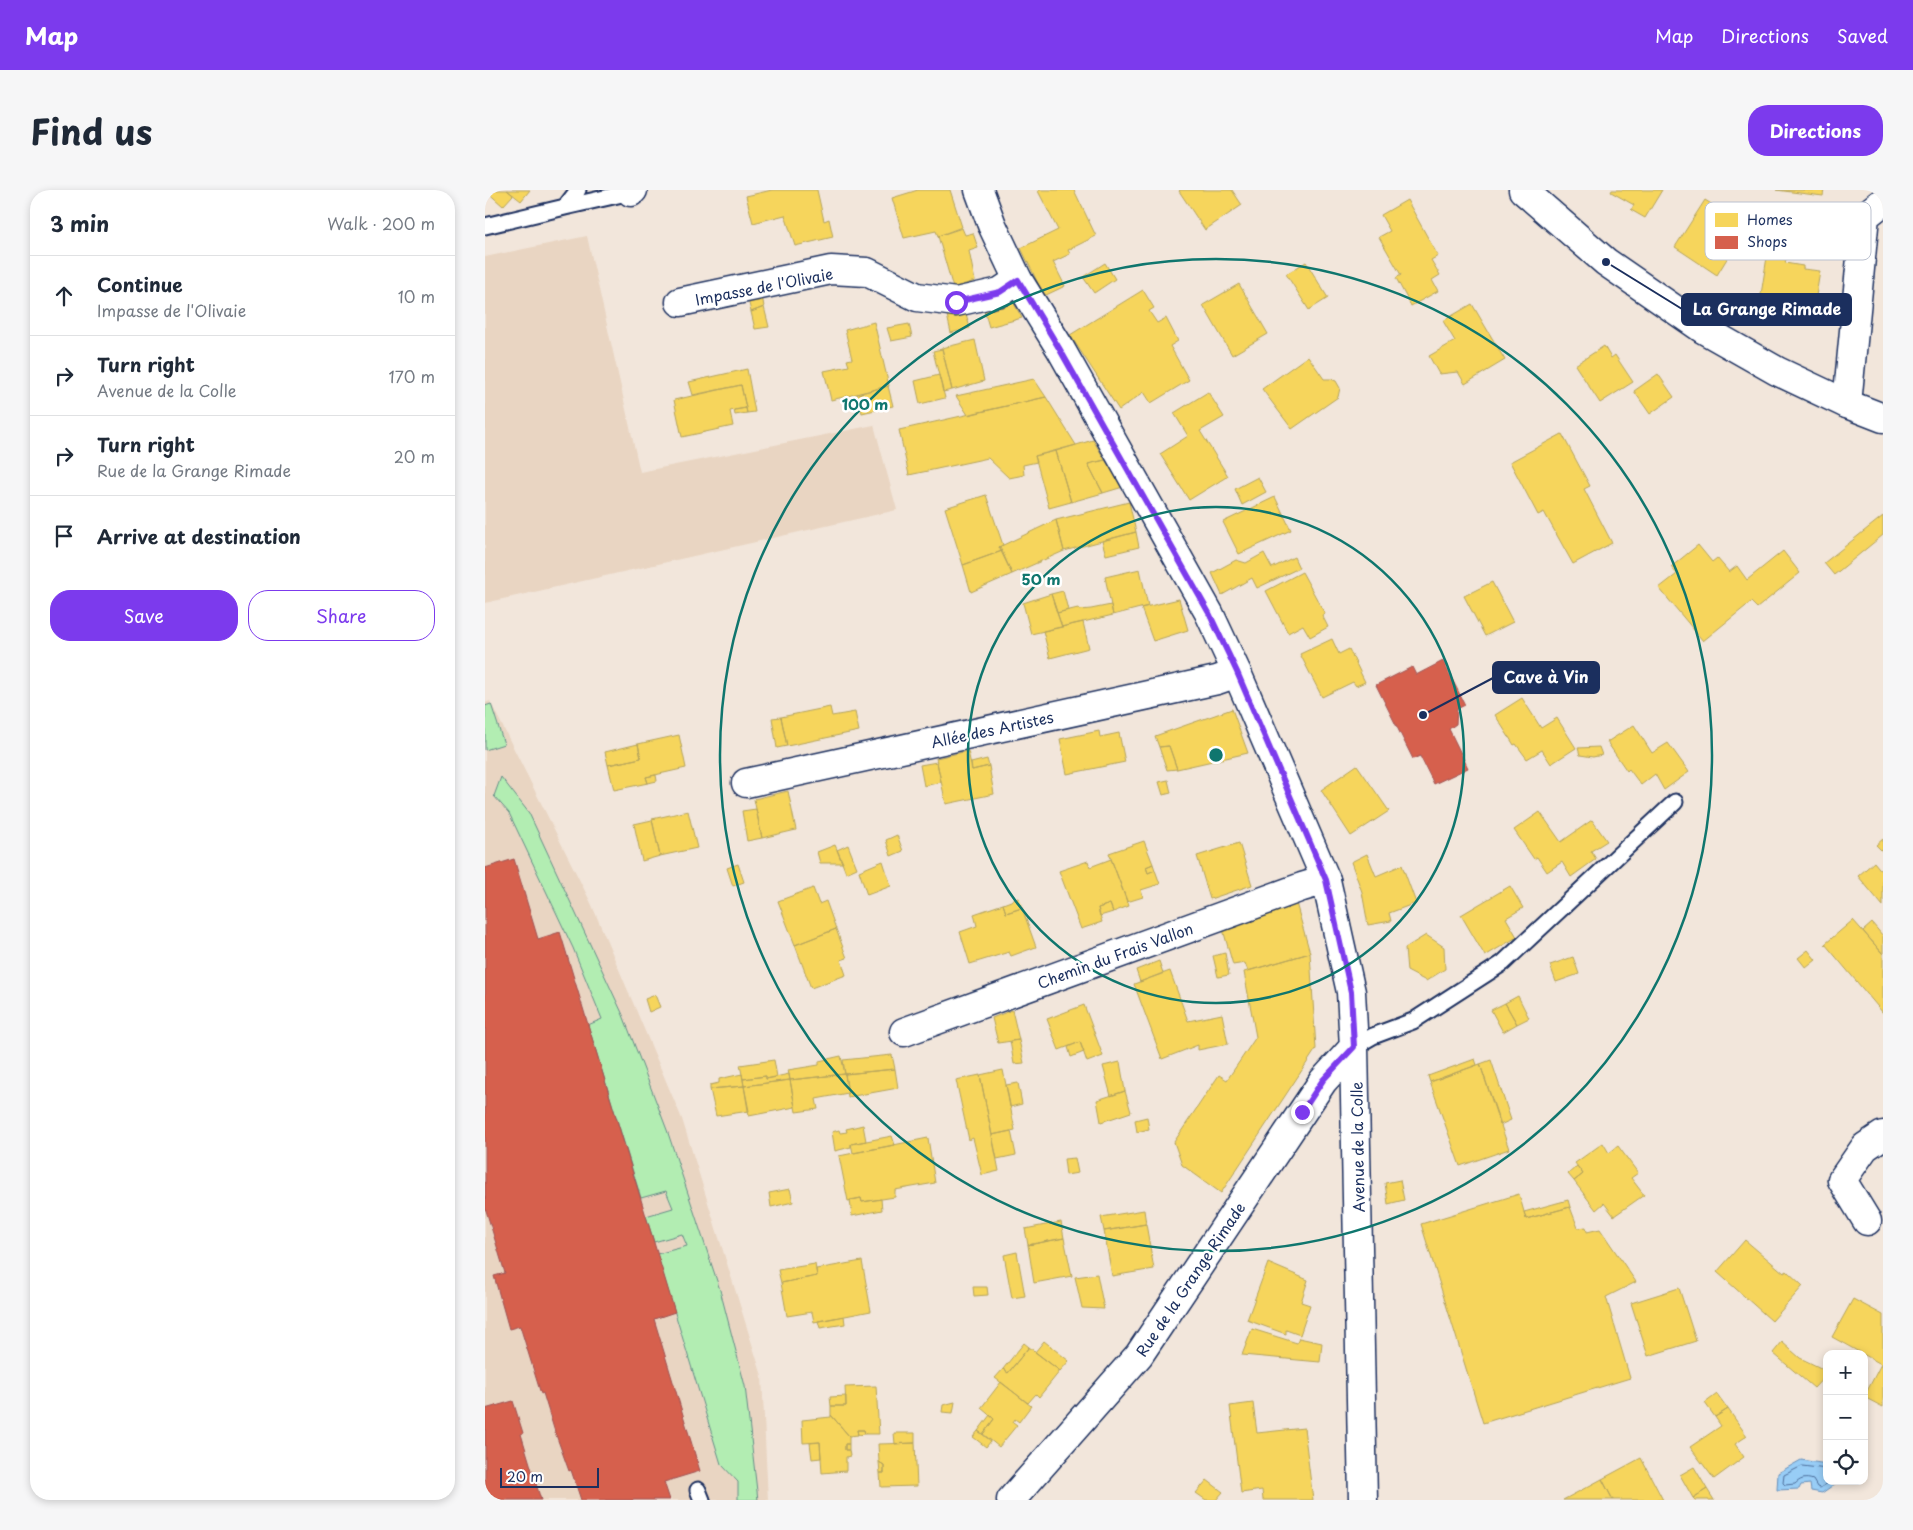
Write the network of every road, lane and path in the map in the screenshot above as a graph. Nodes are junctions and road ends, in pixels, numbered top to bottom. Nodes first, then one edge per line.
1 (578, 190) edge
2 (979, 190) edge
3 (1523, 190) edge
4 (632, 191) edge
5 (1883, 204) edge
6 (565, 207) junction
7 (1871, 212) edge
8 (485, 226) edge
9 (1861, 260) edge
10 (1018, 280) junction
11 (680, 302) dead end
12 (1847, 404) junction
13 (1883, 418) edge
14 (1237, 672) junction
15 (746, 782) dead end
16 (1675, 802) dead end
17 (1326, 880) junction
18 (904, 1032) dead end
19 (1354, 1047) junction
20 (1883, 1135) edge
21 (1867, 1220) dead end
22 (1011, 1500) edge
23 (1363, 1500) edge

1 - 6 lane
2 - 10 street, Avenue de la Colle
3 - 12 street
4 - 6 lane
5 - 7 street
6 - 8 lane
9 - 12 street
10 - 11 street, Impasse de l'Olivaie
10 - 14 street, Avenue de la Colle
12 - 13 street
14 - 15 street, Allée des Artistes
14 - 17 street, Avenue de la Colle
16 - 19 lane
17 - 18 street, Chemin du Frais Vallon
17 - 19 street, Avenue de la Colle
19 - 22 street, Rue de la Grange Rimade
19 - 23 street, Avenue de la Colle
20 - 21 street

